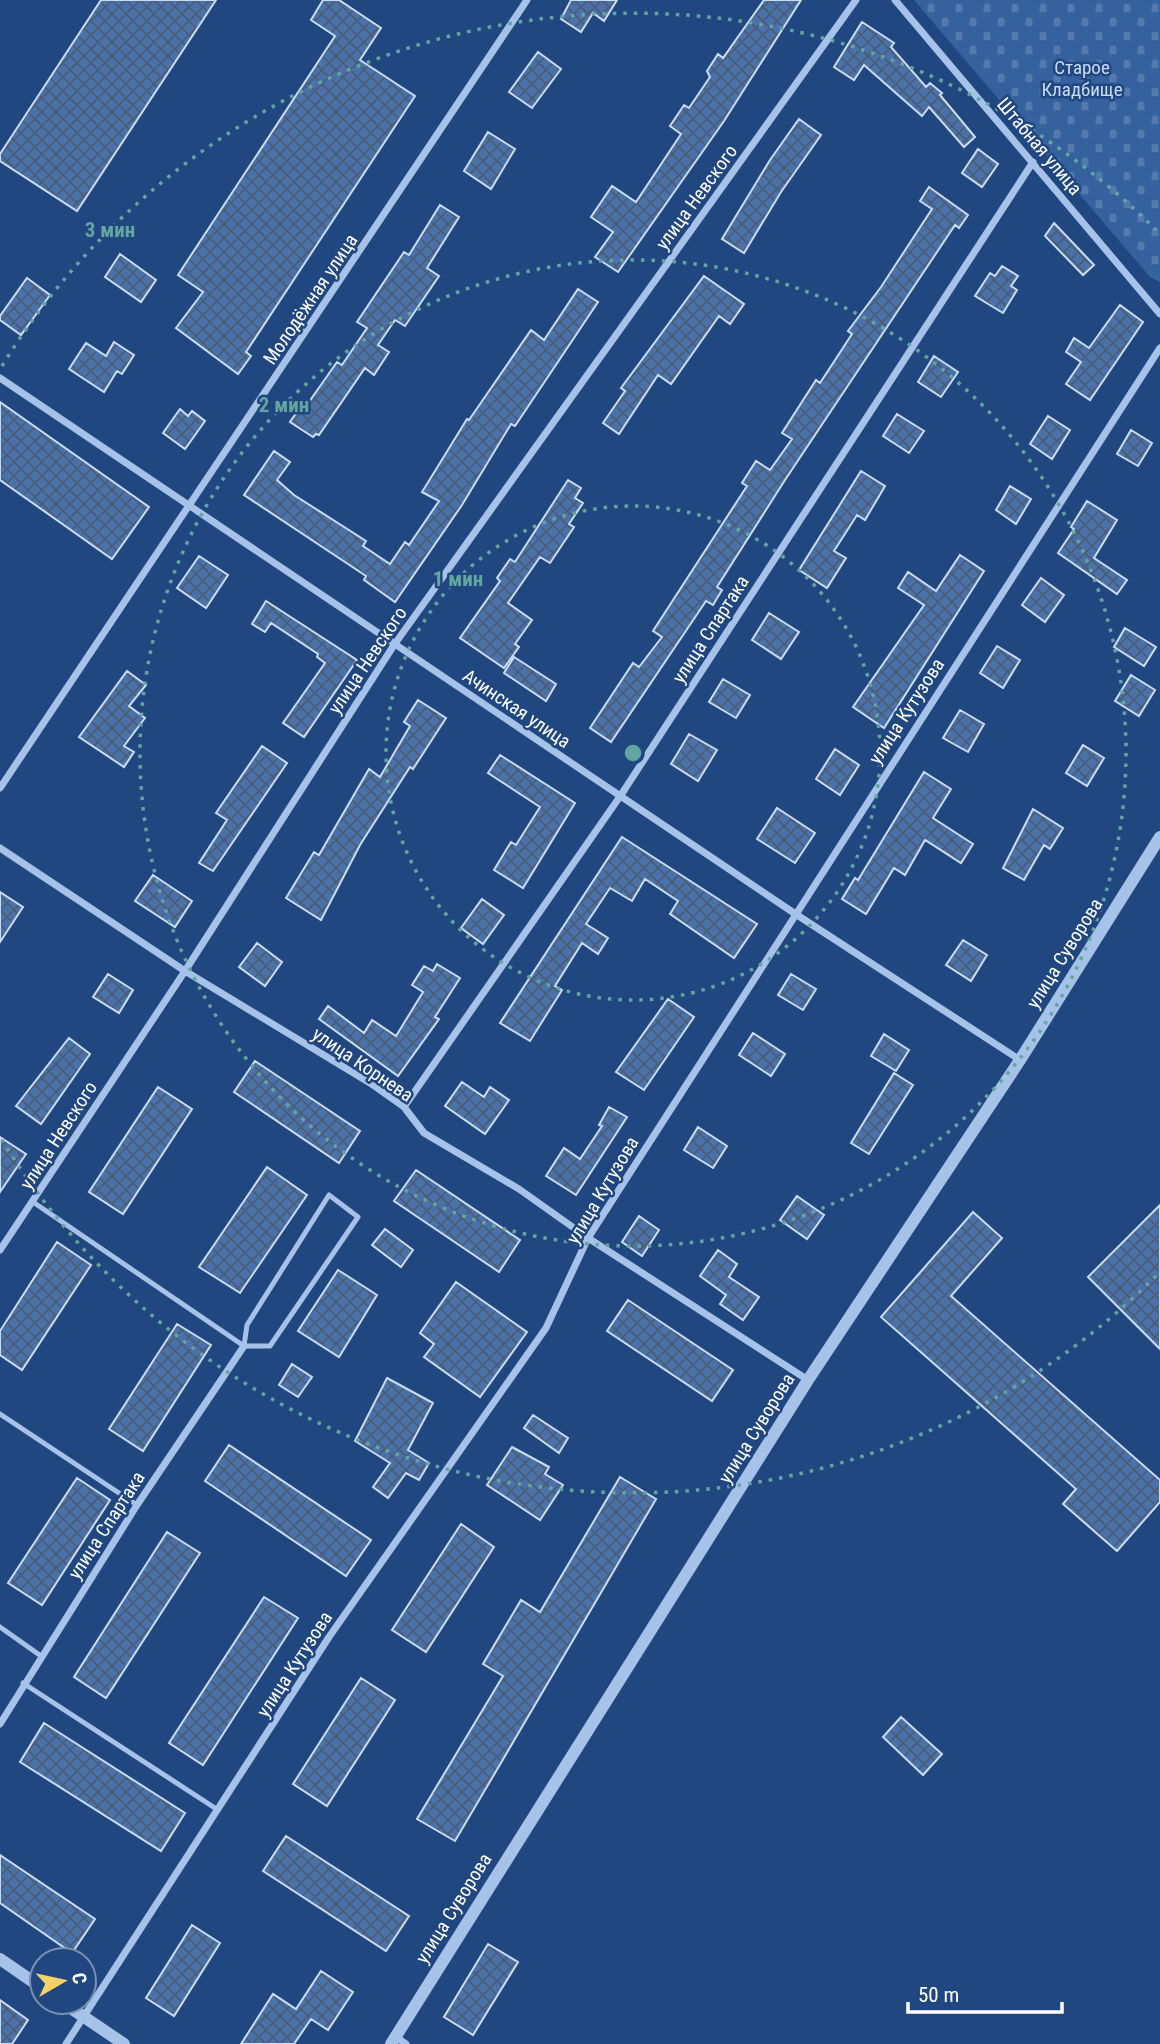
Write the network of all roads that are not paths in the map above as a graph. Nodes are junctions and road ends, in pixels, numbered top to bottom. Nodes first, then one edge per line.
1 (527, 0) edge
2 (856, 0) edge
3 (895, 0) edge
4 (1032, 162) junction
5 (1160, 314) edge
6 (1160, 348) edge
7 (0, 378) edge
8 (190, 508) junction
9 (394, 645) junction
10 (0, 788) edge
11 (621, 795) junction
12 (1160, 837) edge
13 (0, 848) edge
14 (794, 913) junction
15 (185, 971) junction
16 (1020, 1060) junction
17 (404, 1107) junction
18 (33, 1202) junction
19 (588, 1238) junction
20 (0, 1250) edge
21 (244, 1346) junction
22 (808, 1380) junction
23 (0, 1413) edge
24 (136, 1504) junction
25 (0, 1627) edge
26 (41, 1656) junction
27 (23, 1683) junction
28 (0, 1724) edge
29 (218, 1810) junction
30 (0, 1959) edge
31 (28, 1978) edge
32 (84, 2017) junction
33 (397, 2041) edge
34 (66, 2044) edge
35 (124, 2044) edge

1 - 8 street, Молодёжная улица
2 - 9 street, улица Невского
3 - 4 street, Штабная улица
4 - 5 street, Штабная улица
4 - 11 street, улица Спартака
6 - 14 street, улица Кутузова
7 - 8 street, Ачинская улица
8 - 9 street, Ачинская улица
8 - 10 street, Молодёжная улица
9 - 11 street, Ачинская улица
9 - 15 street, улица Невского
11 - 14 street, Ачинская улица
11 - 17 street, улица Спартака
12 - 16 street, улица Суворова
13 - 15 street, улица Корнева
14 - 16 street, Ачинская улица
14 - 19 street, улица Кутузова
15 - 17 street, улица Корнева
15 - 18 street, улица Невского
16 - 22 street, улица Суворова
17 - 19 street, улица Корнева
18 - 20 street, улица Невского
18 - 21 lane
19 - 22 street, улица Корнева
19 - 29 street, улица Кутузова
21 - 21 lane
21 - 24 street, улица Спартака
22 - 33 street, улица Суворова
23 - 24 lane
24 - 26 street, улица Спартака
25 - 26 lane
26 - 27 street, улица Спартака
27 - 28 street, улица Спартака
27 - 29 lane
29 - 32 street, улица Кутузова
30 - 31 street
32 - 34 street, улица Кутузова
32 - 35 street

